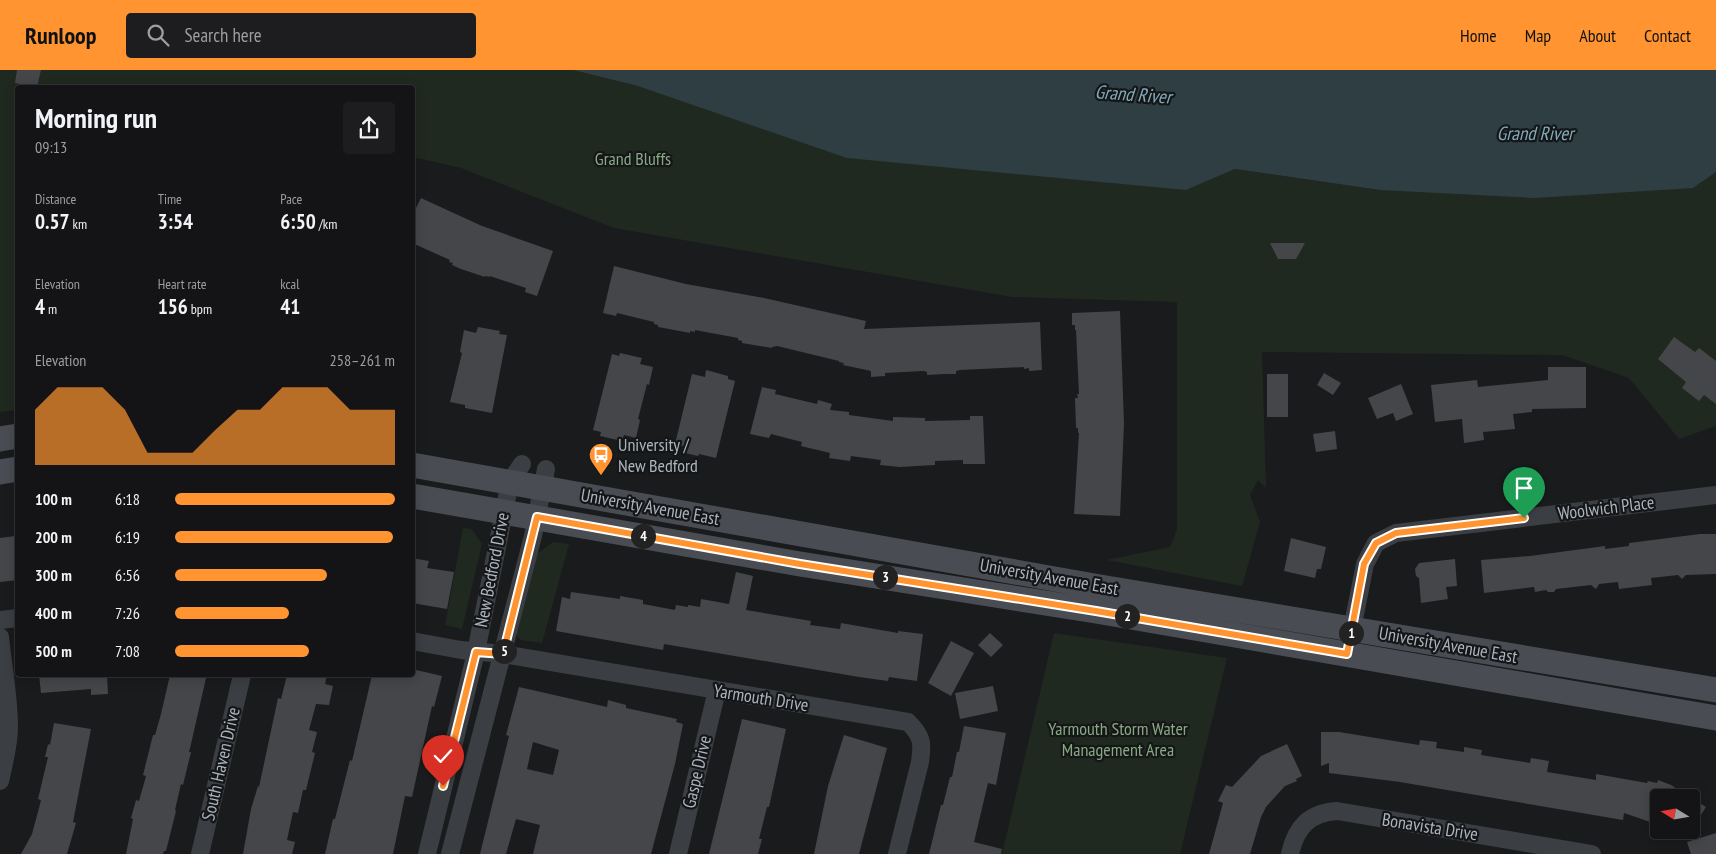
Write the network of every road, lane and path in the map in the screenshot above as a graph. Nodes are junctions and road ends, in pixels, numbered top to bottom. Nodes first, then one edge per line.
1 (15, 436) edge
2 (0, 439) edge
3 (415, 465) edge
4 (15, 470) edge
5 (0, 472) edge
6 (516, 473) junction
7 (545, 478) junction
8 (1716, 495) edge
9 (415, 497) edge
10 (504, 512) junction
11 (537, 517) junction
12 (15, 618) edge
13 (0, 620) edge
14 (1352, 629) junction
15 (0, 637) edge
16 (415, 642) edge
17 (476, 652) junction
18 (503, 654) junction
19 (1347, 654) junction
20 (242, 677) edge
21 (717, 690) junction
22 (1716, 690) edge
23 (1716, 718) edge
24 (0, 781) edge
25 (200, 854) edge
26 (427, 854) edge
27 (450, 854) edge
28 (678, 854) edge
29 (897, 854) edge
30 (1290, 854) edge
31 (1592, 854) edge

1 - 2 main road
3 - 6 main road, University Avenue East
4 - 5 main road
6 - 7 main road, University Avenue East
6 - 10 street, New Bedford Drive
7 - 11 street, New Bedford Drive
7 - 14 main road, University Avenue East
8 - 14 street, Woolwich Place
9 - 10 main road, University Avenue East
10 - 11 main road, University Avenue East
10 - 17 street, New Bedford Drive
11 - 18 street, New Bedford Drive
11 - 19 main road, University Avenue East
12 - 13 street
14 - 19 street, Woolwich Place
14 - 22 main road, University Avenue East
15 - 24 street
16 - 17 street, Yarmouth Drive
17 - 18 street, Yarmouth Drive
17 - 26 street, New Bedford Drive
18 - 21 street, Yarmouth Drive
18 - 27 street, New Bedford Drive
19 - 23 main road, University Avenue East
20 - 25 street, South Haven Drive
21 - 28 street, Gaspe Drive
21 - 29 street, Yarmouth Drive
30 - 31 street, Bonavista Drive

